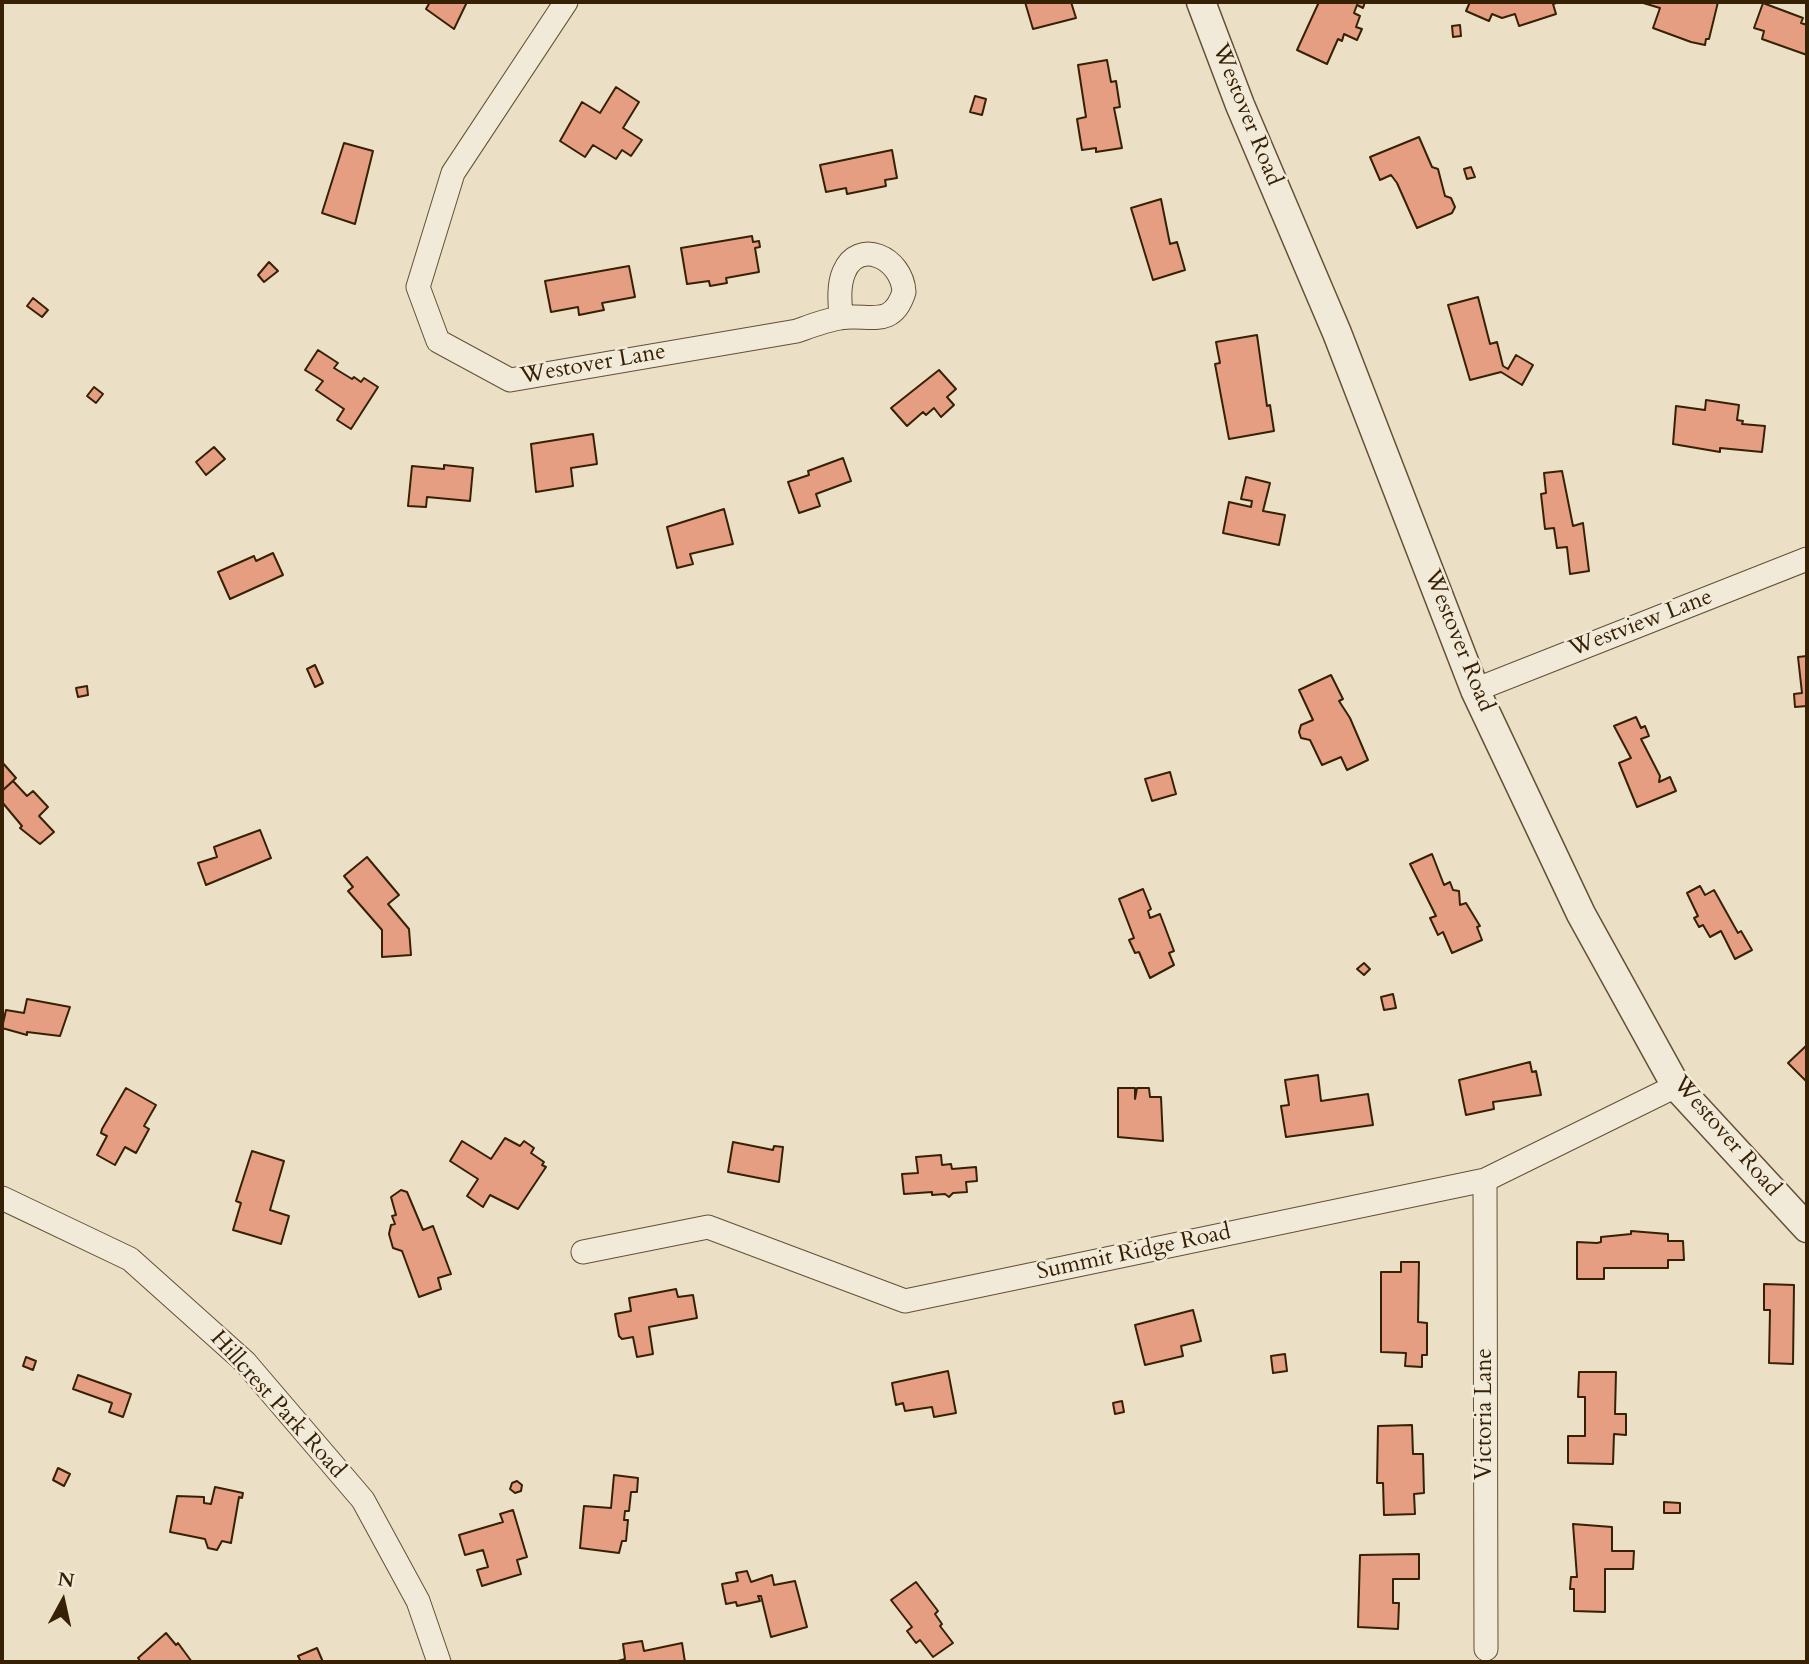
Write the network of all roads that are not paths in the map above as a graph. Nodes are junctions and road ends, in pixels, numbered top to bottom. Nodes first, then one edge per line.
1 (566, 2) edge
2 (1201, 2) edge
3 (841, 317) dead end
4 (1807, 559) edge
5 (1475, 690) junction
6 (1676, 1086) junction
7 (1485, 1180) junction
8 (2, 1198) edge
9 (1807, 1228) edge
10 (583, 1252) dead end
11 (1486, 1648) dead end
12 (439, 1662) edge

1 - 3 street, Westover Lane
2 - 5 street, Westover Road
4 - 5 street, Westview Lane
5 - 6 street, Westover Road
6 - 7 street, Summit Ridge Road
6 - 9 street, Westover Road
7 - 10 street, Summit Ridge Road
7 - 11 street, Victoria Lane
8 - 12 street, Hillcrest Park Road

